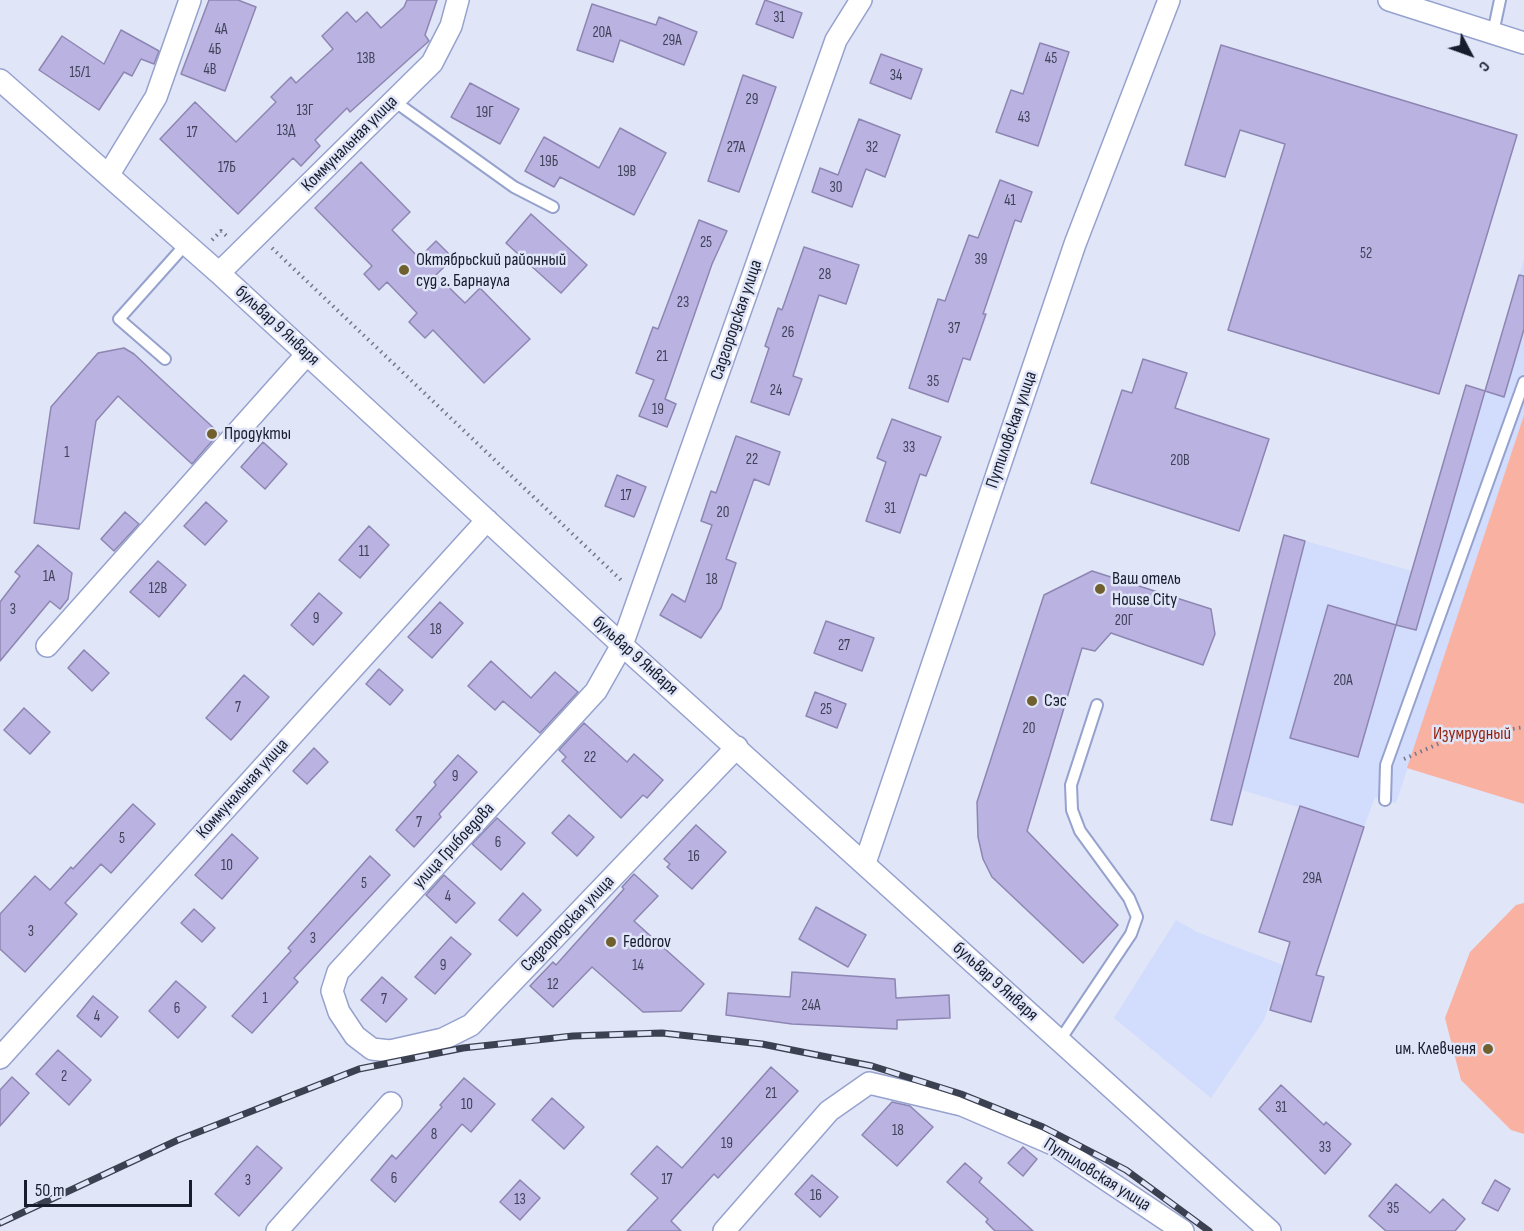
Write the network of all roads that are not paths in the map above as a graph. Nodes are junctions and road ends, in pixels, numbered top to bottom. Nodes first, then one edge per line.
1 (190, 0) edge
2 (458, 0) edge
3 (861, 0) edge
4 (1169, 0) edge
5 (1389, 0) edge
6 (1500, 0) edge
7 (1493, 33) junction
8 (1524, 43) edge
9 (0, 80) edge
10 (394, 101) junction
11 (109, 174) junction
12 (553, 207) dead end
13 (192, 249) junction
14 (219, 273) junction
15 (308, 354) junction
16 (165, 359) dead end
17 (1524, 382) edge
18 (486, 520) junction
19 (622, 645) junction
20 (48, 646) dead end
21 (1097, 705) dead end
22 (737, 747) junction
23 (1386, 800) dead end
24 (865, 863) junction
25 (1060, 1040) junction
26 (372, 1049) joint
27 (0, 1058) edge
28 (391, 1103) dead end
29 (1179, 1230) edge
30 (277, 1231) edge
31 (724, 1231) edge
32 (1270, 1231) edge

1 - 11 street
2 - 10 street, Коммунальная улица
3 - 19 street, Садгородская улица
4 - 24 street, Путиловская улица
5 - 7 street
6 - 7 lane
7 - 8 street
9 - 11 street, бульвар 9 Января
10 - 12 lane
10 - 14 street, Коммунальная улица
11 - 13 street, бульвар 9 Января
13 - 14 street, бульвар 9 Января
13 - 16 lane
14 - 15 street, бульвар 9 Января
15 - 18 street, бульвар 9 Января
15 - 20 street
17 - 23 lane
18 - 19 street, бульвар 9 Января
18 - 27 street, Коммунальная улица
19 - 22 street, бульвар 9 Января
19 - 26 street, улица Грибоедова
21 - 25 lane
22 - 24 street, бульвар 9 Января
22 - 26 street, Садгородская улица
24 - 25 street, бульвар 9 Января
25 - 32 street, бульвар 9 Января
28 - 30 street
29 - 31 street, Путиловская улица

